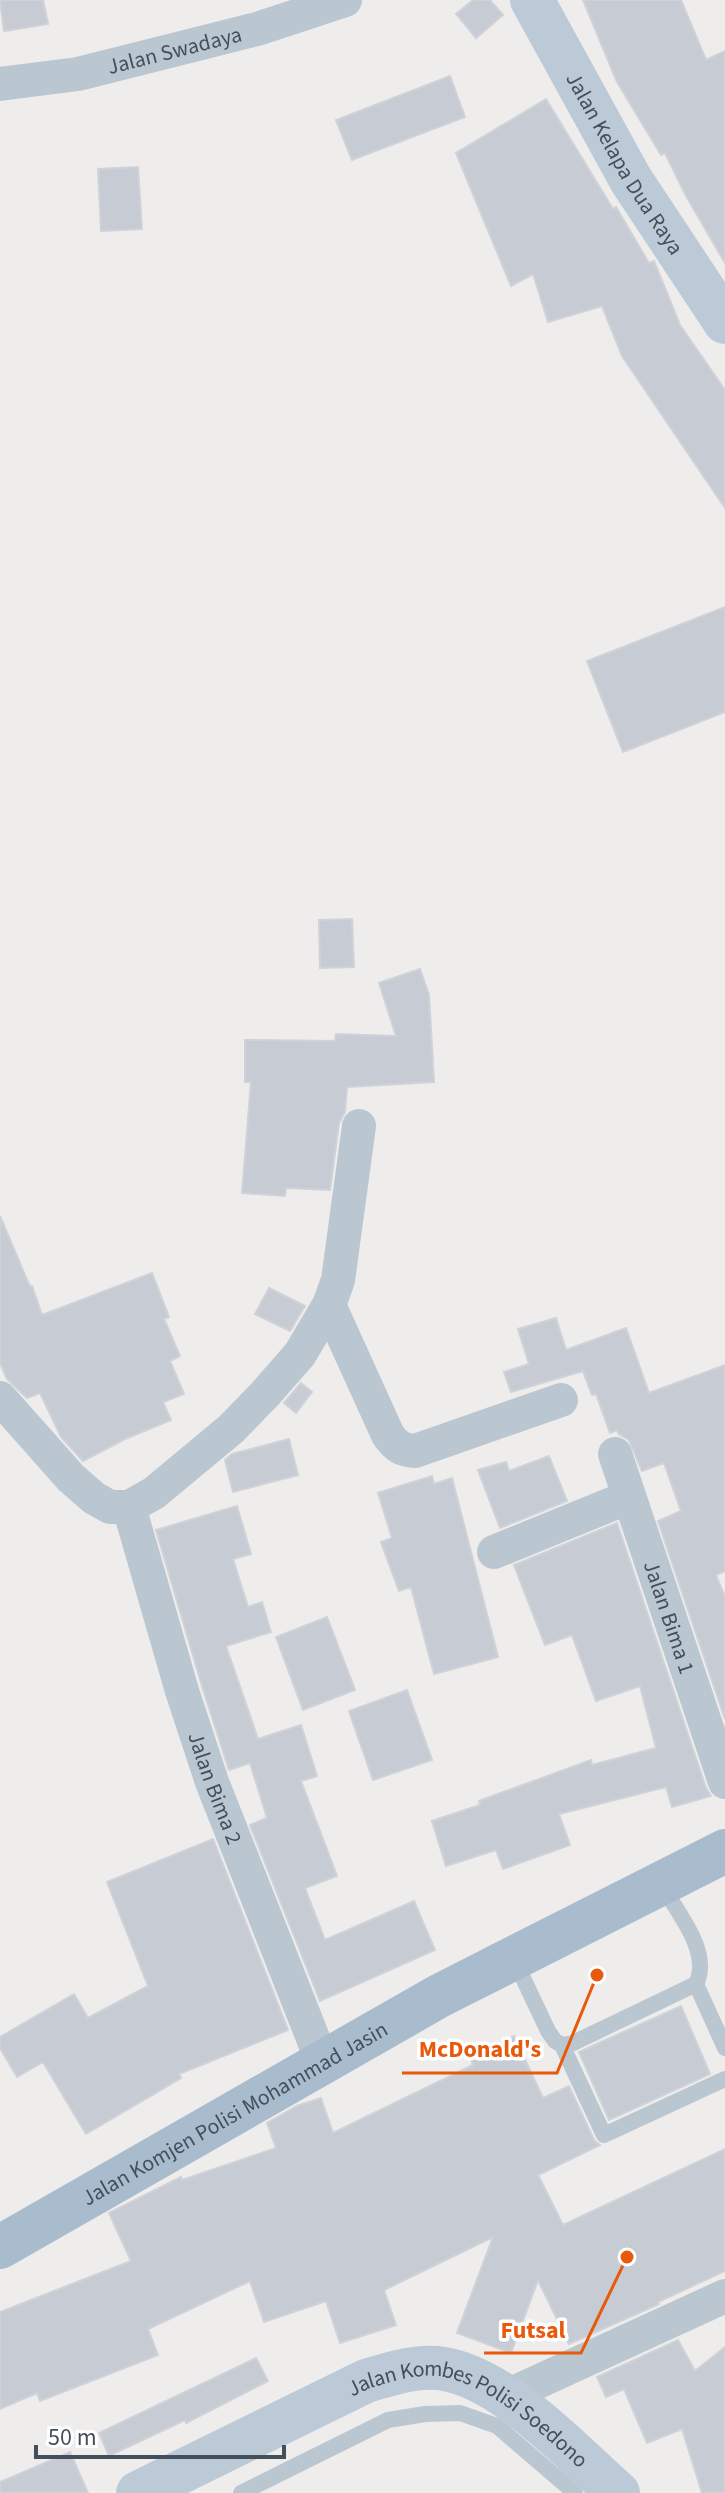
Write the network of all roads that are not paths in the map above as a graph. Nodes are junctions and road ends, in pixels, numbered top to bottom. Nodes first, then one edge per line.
1 (345, 0) edge
2 (532, 0) edge
3 (0, 84) edge
4 (725, 322) edge
5 (359, 1126) dead end
6 (329, 1305) junction
7 (0, 1398) edge
8 (561, 1400) dead end
9 (615, 1454) dead end
10 (629, 1497) junction
11 (129, 1507) junction
12 (494, 1552) dead end
13 (725, 1782) edge
14 (725, 1851) edge
15 (660, 1883) junction
16 (513, 1957) junction
17 (696, 1984) junction
18 (562, 2045) junction
19 (725, 2048) edge
20 (322, 2061) junction
21 (725, 2079) edge
22 (0, 2247) edge
23 (725, 2296) edge
24 (507, 2396) junction
25 (138, 2493) edge
26 (241, 2493) edge
27 (575, 2493) edge
28 (618, 2493) edge

1 - 3 street, Jalan Swadaya
2 - 4 street, Jalan Kelapa Dua Raya
5 - 6 street
6 - 8 street
6 - 11 street
7 - 11 street
9 - 10 street, Jalan Bima 1
10 - 12 street
10 - 13 street, Jalan Bima 1
11 - 20 street, Jalan Bima 2
14 - 15 main road, Jalan Komjen Polisi Mohammad Jasin
15 - 16 main road, Jalan Komjen Polisi Mohammad Jasin
15 - 17 lane
16 - 18 lane
16 - 20 main road, Jalan Komjen Polisi Mohammad Jasin
17 - 18 lane
17 - 19 lane
18 - 21 lane
20 - 22 main road, Jalan Komjen Polisi Mohammad Jasin
23 - 24 street
24 - 25 street, Jalan Kombes Polisi Soedono
24 - 28 street, Jalan Kombes Polisi Soedono
26 - 27 lane

